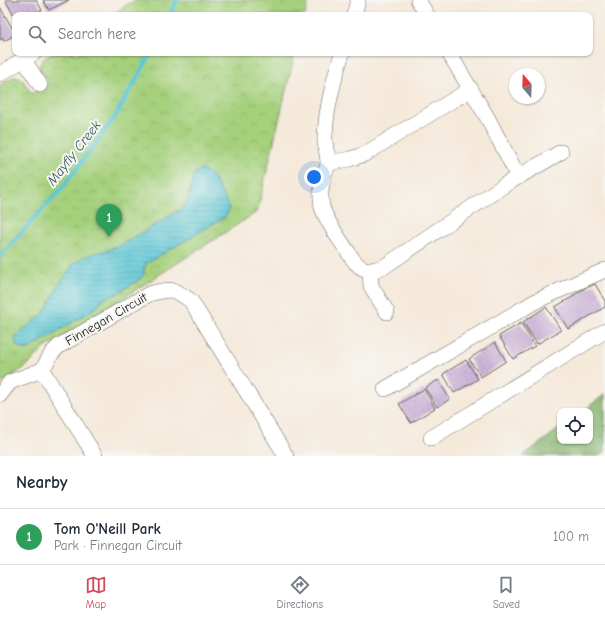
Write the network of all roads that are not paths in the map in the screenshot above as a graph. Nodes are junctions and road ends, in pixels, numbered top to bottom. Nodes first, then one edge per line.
1 (358, 0) edge
2 (418, 0) edge
3 (355, 12) edge
4 (425, 12) edge
5 (29, 56) edge
6 (341, 56) edge
7 (451, 56) edge
8 (0, 74) edge
9 (40, 85) dead end
10 (471, 89) junction
11 (560, 152) dead end
12 (328, 163) junction
13 (518, 176) junction
14 (370, 270) junction
15 (603, 274) edge
16 (387, 312) dead end
17 (605, 331) edge
18 (42, 370) junction
19 (385, 389) dead end
20 (0, 395) edge
21 (431, 438) dead end
22 (95, 456) edge
23 (286, 456) edge

1 - 3 street
2 - 4 street
5 - 8 street
5 - 9 street
6 - 12 street
7 - 10 street
10 - 12 street
10 - 13 street
11 - 13 street
12 - 14 street
13 - 14 street
14 - 16 street
15 - 19 street
17 - 21 street
18 - 20 street
18 - 22 street
18 - 23 street, Finnegan Circuit

